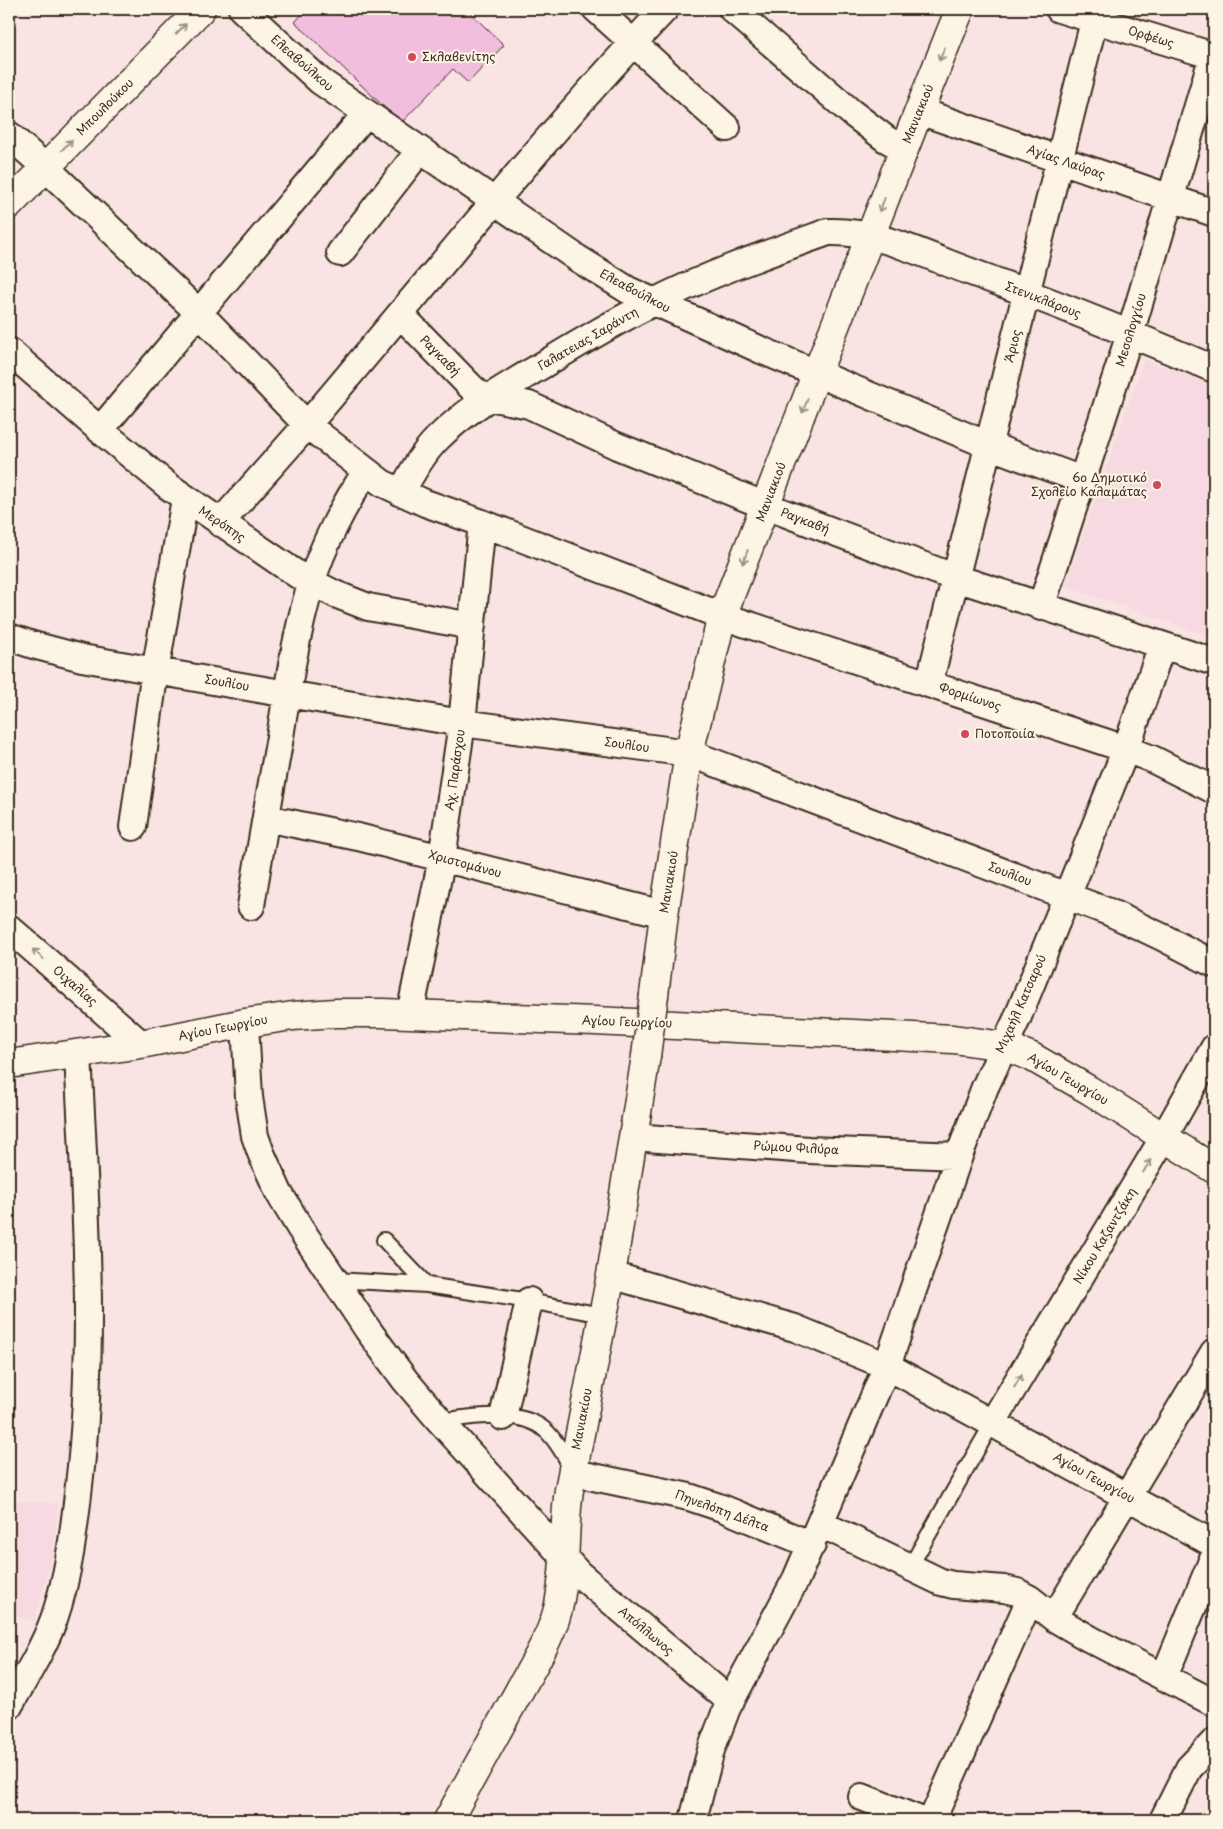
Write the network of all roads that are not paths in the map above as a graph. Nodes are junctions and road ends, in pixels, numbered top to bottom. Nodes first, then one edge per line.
1 (201, 9) edge
2 (242, 9) edge
3 (596, 9) edge
4 (665, 9) edge
5 (732, 9) edge
6 (960, 9) edge
7 (1060, 9) edge
8 (1095, 14) edge
9 (634, 42) junction
10 (1214, 54) edge
11 (919, 111) junction
12 (366, 114) junction
13 (727, 128) dead end
14 (9, 135) edge
15 (904, 149) junction
16 (420, 150) junction
17 (1059, 160) junction
18 (45, 167) junction
19 (1171, 198) junction
20 (494, 201) junction
21 (9, 205) edge
22 (1214, 213) edge
23 (870, 236) junction
24 (340, 254) dead end
25 (1026, 293) junction
26 (652, 302) junction
27 (198, 312) junction
28 (400, 314) junction
29 (1130, 334) junction
30 (9, 351) edge
31 (1214, 369) edge
32 (818, 373) junction
33 (489, 397) junction
34 (307, 425) junction
35 (100, 430) junction
36 (988, 445) junction
37 (366, 472) junction
38 (1082, 480) junction
39 (401, 493) junction
40 (185, 499) junction
41 (766, 506) junction
42 (220, 523) junction
43 (482, 523) junction
44 (956, 578) junction
45 (311, 583) junction
46 (1041, 607) junction
47 (722, 616) junction
48 (472, 626) junction
49 (9, 637) edge
50 (1162, 645) junction
51 (1214, 662) edge
52 (156, 671) junction
53 (929, 684) junction
54 (287, 694) junction
55 (462, 723) junction
56 (1126, 749) junction
57 (688, 753) junction
58 (1214, 790) edge
59 (266, 818) junction
60 (133, 827) dead end
61 (442, 858) junction
62 (1067, 896) junction
63 (251, 906) dead end
64 (664, 914) junction
65 (9, 928) edge
66 (1214, 964) edge
67 (654, 995) joint
68 (410, 1014) junction
69 (245, 1023) junction
70 (141, 1044) junction
71 (1004, 1046) junction
72 (1214, 1048) edge
73 (78, 1054) junction
74 (9, 1064) edge
75 (633, 1137) junction
76 (1164, 1137) junction
77 (959, 1156) junction
78 (1214, 1169) edge
79 (384, 1240) dead end
80 (611, 1275) junction
81 (334, 1280) junction
82 (427, 1286) junction
83 (528, 1301) junction
84 (602, 1315) junction
85 (1214, 1352) edge
86 (888, 1366) junction
87 (503, 1417) junction
88 (440, 1421) junction
89 (993, 1422) junction
90 (573, 1468) junction
91 (1128, 1497) junction
92 (816, 1534) junction
93 (1214, 1544) edge
94 (1214, 1556) edge
95 (565, 1558) junction
96 (910, 1567) junction
97 (1030, 1599) junction
98 (1054, 1618) junction
99 (1164, 1677) junction
100 (730, 1701) junction
101 (1214, 1703) edge
102 (9, 1706) edge
103 (1214, 1742) edge
104 (862, 1797) dead end
105 (448, 1820) edge
106 (693, 1820) edge
107 (920, 1820) edge
108 (932, 1820) edge
109 (1162, 1820) edge

18 -> 1 street, Μπουλούκου
2 - 12 street, Ελεαβούλκου
3 - 9 street
4 - 9 street
5 - 15 street
6 -> 11 street, Μανιακιού
7 - 8 street, Ορφέως
8 - 10 street, Ορφέως
8 - 17 street, Άριος
9 - 13 street
9 - 20 street
10 - 19 street, Μεσολογγίου
11 - 15 street, Μανιακιού
11 - 17 street, Αγίας Λαύρας
12 - 16 street, Ελεαβούλκου
12 - 27 street
14 - 18 street, Φορμίωνος
15 -> 23 street, Μανιακιού
16 - 20 street, Ελεαβούλκου
16 - 24 street
17 - 19 street, Αγίας Λαύρας
17 - 25 street, Άριος
18 - 21 street, Μπουλούκου
18 - 27 street, Φορμίωνος
19 - 22 street, Αγίας Λαύρας
19 - 29 street, Μεσολογγίου
20 - 26 street, Ελεαβούλκου
20 - 28 street
23 - 25 street, Στενικλάρους
23 - 26 street, Γαλατειας Σαράντη
23 - 32 street, Μανιακιού
25 - 29 street, Στενικλάρους
25 - 36 street, Άριος
26 - 32 street, Ελεαβούλκου
26 - 33 street, Γαλατειας Σαράντη
27 - 34 street, Φορμίωνος
27 - 35 street
28 - 33 street, Ραγκαβή
28 - 34 street
29 - 31 street, Στενικλάρους
29 - 38 street, Μεσολογγίου
30 - 35 street, Μερόπης
32 - 36 street, Ελεαβούλκου
32 -> 41 street, Μανιακιού
33 - 39 street, Γαλατειας Σαράντη
33 - 41 street, Ραγκαβή
34 - 37 street, Φορμίωνος
34 - 42 street
35 - 40 street, Μερόπης
36 - 38 street, Ελεαβούλκου
36 - 44 street, Άριος
37 - 39 street, Φορμίωνος
37 - 45 street
38 - 46 street, Μεσολογγίου
39 - 43 street, Φορμίωνος
40 - 42 street, Μερόπης
40 - 52 street
41 - 44 street, Ραγκαβή
41 -> 47 street, Μανιακιού
42 - 45 street, Μερόπης
43 - 47 street, Φορμίωνος
43 - 48 street, Αχ. Παράσχου
44 - 46 street, Ραγκαβή
44 - 53 street, Άριος
45 - 48 street, Μερόπης
45 - 54 street
46 - 50 street, Ραγκαβή
47 - 53 street, Φορμίωνος
47 - 57 street, Μανιακιού
48 - 55 street, Αχ. Παράσχου
49 - 52 street, Σουλίου
50 - 51 street, Ραγκαβή
50 - 56 street, Μιχαήλ Κατσαρού
52 - 54 street, Σουλίου
52 - 60 street
53 - 56 street, Φορμίωνος
54 - 55 street, Σουλίου
54 - 59 street
55 - 57 street, Σουλίου
55 - 61 street, Αχ. Παράσχου
56 - 58 street, Φορμίωνος
56 - 62 street, Μιχαήλ Κατσαρού
57 - 62 street, Σουλίου
57 - 64 street, Μανιακιού
59 - 61 street, Χριστομάνου
59 - 63 street
61 - 64 street, Χριστομάνου
61 - 68 street, Αχ. Παράσχου
62 - 66 street, Σουλίου
62 - 71 street, Μιχαήλ Κατσαρού
64 - 67 street, Μανιακιού
70 -> 65 street, Οιχαλίας
67 - 75 street, Μανιακίου, bridge
68 - 69 street, Αγίου Γεωργίου
68 - 71 street, Αγίου Γεωργίου
69 - 70 street, Αγίου Γεωργίου
69 - 81 street, Απόλλωνος
70 - 73 street, Αγίου Γεωργίου
71 - 76 street, Αγίου Γεωργίου
71 - 77 street, Μιχαήλ Κατσαρού
72 - 76 street, Νίκου Καζαντζάκη
73 - 74 street, Αγίου Γεωργίου
73 - 102 street
75 - 77 street, Ρώμου Φιλύρα
75 - 80 street, Μανιακίου
76 - 78 street, Αγίου Γεωργίου
89 -> 76 street, Νίκου Καζαντζάκη
77 - 86 street, Μιχαήλ Κατσαρού
79 - 82 lane
80 - 84 street, Μανιακίου
80 - 86 street, Αγίου Γεωργίου
81 - 82 lane
81 - 88 street, Απόλλωνος
82 - 83 lane
83 - 84 lane
83 - 87 street
84 - 90 street, Μανιακίου
85 - 91 street
86 - 89 street, Αγίου Γεωργίου
86 - 92 street, Μιχαήλ Κατσαρού
87 - 88 lane
87 - 90 lane
88 - 95 street, Απόλλωνος
89 - 91 street, Αγίου Γεωργίου
89 - 96 lane
90 - 92 street, Πηνελόπη Δέλτα
90 - 95 street, Μανιακίου
91 - 93 street, Αγίου Γεωργίου
91 - 98 street
92 - 96 street, Πηνελόπη Δέλτα
92 - 100 street, Μιχαήλ Κατσαρού
94 - 99 street
95 - 100 street, Απόλλωνος
95 - 105 street, Μανιακίου
96 - 97 street, Πηνελόπη Δέλτα
97 - 98 street, Πηνελόπη Δέλτα
97 - 108 street
98 - 99 street, Πηνελόπη Δέλτα
99 - 101 street, Πηνελόπη Δέλτα
100 - 106 street, Μιχαήλ Κατσαρού
103 - 109 street
104 - 107 street

